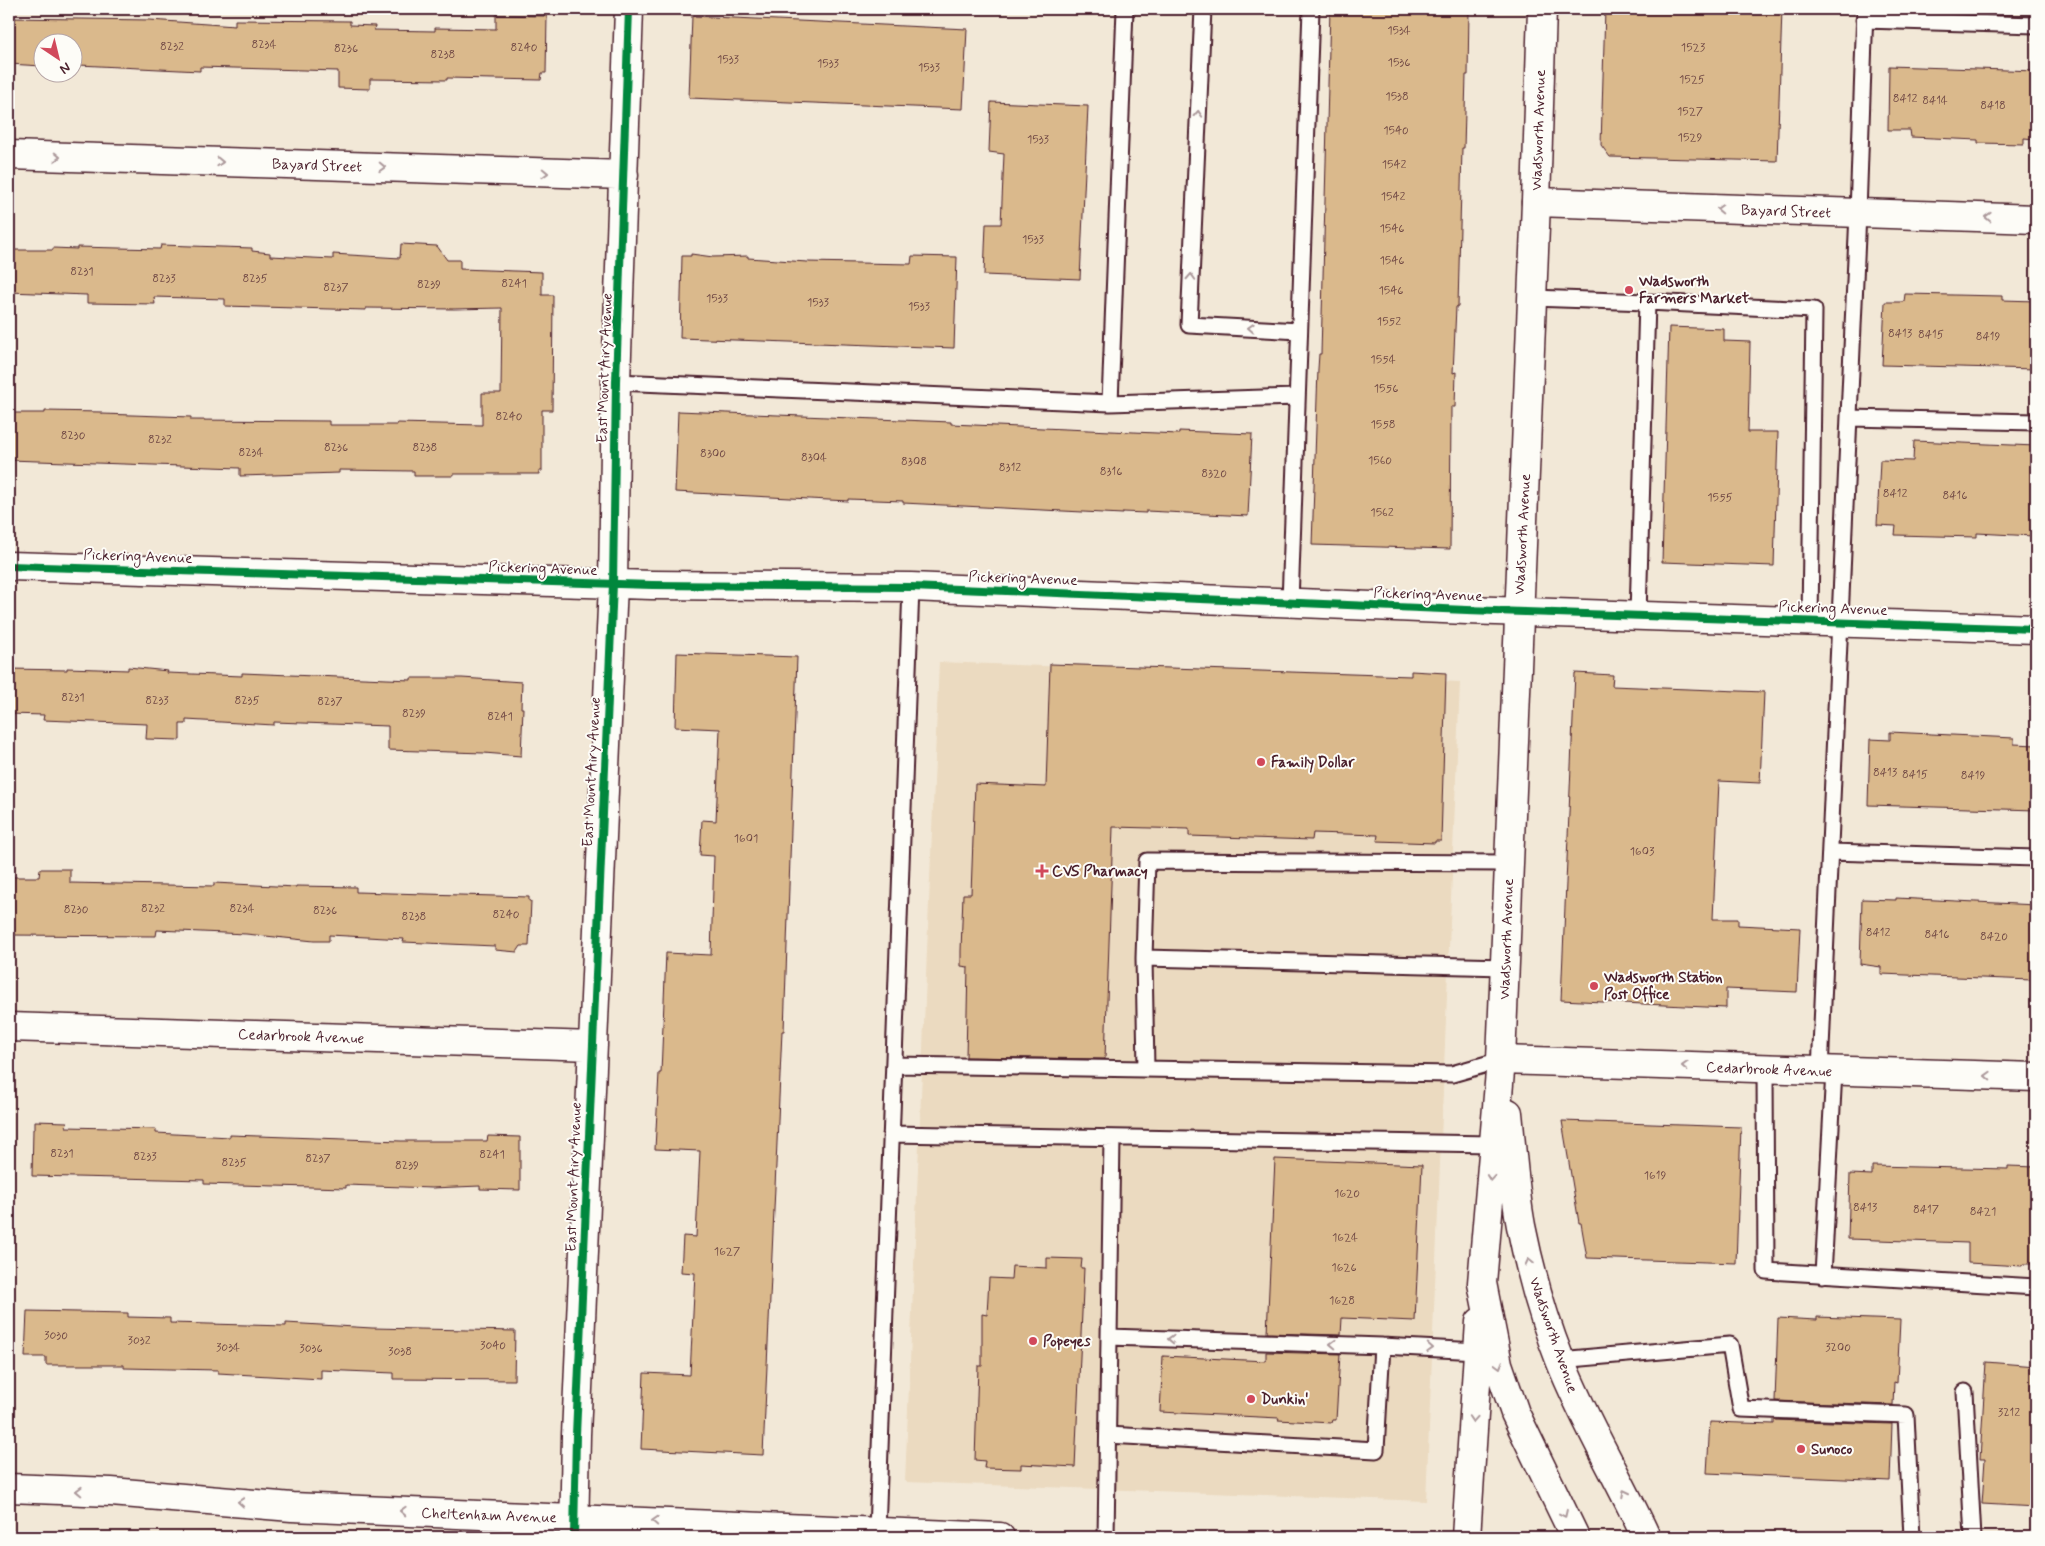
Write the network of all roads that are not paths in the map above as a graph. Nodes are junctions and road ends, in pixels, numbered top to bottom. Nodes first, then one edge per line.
1 (629, 9) edge
2 (1125, 9) edge
3 (1203, 9) edge
4 (1311, 9) edge
5 (1542, 9) edge
6 (1864, 14) edge
7 (2036, 24) edge
8 (9, 155) edge
9 (624, 175) junction
10 (1536, 202) junction
11 (1858, 213) junction
12 (2036, 219) edge
13 (1532, 298) junction
14 (1647, 302) junction
15 (1299, 331) junction
16 (616, 382) junction
17 (1297, 397) junction
18 (1110, 402) junction
19 (1849, 418) junction
20 (2036, 422) edge
21 (9, 566) edge
22 (614, 584) junction
23 (912, 588) junction
24 (1290, 603) junction
25 (1518, 611) junction
26 (1638, 615) junction
27 (1810, 622) junction
28 (1840, 622) junction
29 (2036, 629) edge
30 (1830, 852) junction
31 (2036, 858) edge
32 (1508, 863) junction
33 (1144, 958) junction
34 (1505, 967) junction
35 (9, 1027) edge
36 (593, 1046) junction
37 (1501, 1060) junction
38 (894, 1065) junction
39 (1146, 1069) junction
40 (1765, 1069) junction
41 (1827, 1071) junction
42 (2036, 1077) edge
43 (891, 1134) junction
44 (1112, 1138) junction
45 (1493, 1144) junction
46 (1823, 1275) junction
47 (1482, 1283) junction
48 (2036, 1287) edge
49 (1109, 1337) junction
50 (1382, 1346) junction
51 (1478, 1351) junction
52 (1560, 1360) junction
53 (1965, 1392) dead end
54 (1108, 1435) junction
55 (9, 1488) edge
56 (574, 1528) edge
57 (877, 1532) junction
58 (1000, 1537) edge
59 (1106, 1537) edge
60 (1466, 1537) edge
61 (1575, 1537) edge
62 (1646, 1537) edge
63 (1912, 1537) edge
64 (1973, 1537) edge

1 - 9 street, East Mount Airy Avenue
2 - 18 lane
15 -> 3 lane
4 - 15 lane
5 - 10 street, Wadsworth Avenue
6 - 7 lane
6 - 11 lane
8 -> 9 street, Bayard Street
9 - 16 street, East Mount Airy Avenue
11 -> 10 street, Bayard Street
10 - 13 street, Wadsworth Avenue
12 -> 11 street, Bayard Street
11 - 19 lane
13 - 14 lane
13 - 25 street, Wadsworth Avenue
14 - 26 lane
14 - 27 lane
15 - 17 lane
16 - 18 lane
16 - 22 street, East Mount Airy Avenue
17 - 18 lane
17 - 24 lane
19 - 20 lane
19 - 28 lane
21 - 22 street, Pickering Avenue
22 - 23 street, Pickering Avenue
22 - 36 street, East Mount Airy Avenue
23 - 24 street, Pickering Avenue
23 - 38 lane
24 - 25 street, Pickering Avenue
25 - 26 street, Pickering Avenue
25 - 32 street, Wadsworth Avenue
26 - 27 street, Pickering Avenue
27 - 28 street, Pickering Avenue
28 - 29 street, Pickering Avenue
28 - 30 lane
30 - 31 lane
30 - 41 lane
32 - 33 lane
32 - 34 street, Wadsworth Avenue
33 - 34 lane
33 - 39 lane
34 - 37 street, Wadsworth Avenue
35 - 36 street, Cedarbrook Avenue
36 - 56 street, East Mount Airy Avenue
37 - 39 lane
40 -> 37 street, Cedarbrook Avenue
37 - 45 street, Wadsworth Avenue
52 -> 37 street, Wadsworth Avenue
38 - 39 lane
38 - 43 lane
40 - 41 street, Cedarbrook Avenue
40 - 46 lane
42 -> 41 street, Cedarbrook Avenue
41 - 46 lane
43 - 44 lane
43 - 57 lane
44 - 45 lane
44 - 49 lane
45 -> 47 street, Wadsworth Avenue
46 - 48 lane
47 - 51 street
47 -> 61 street, Wadsworth Avenue
50 -> 49 lane
49 - 54 lane
50 -> 51 lane
50 - 54 lane
51 -> 60 street
62 -> 52 street, Wadsworth Avenue
52 - 63 lane
53 - 64 lane
54 - 59 lane
56 -> 55 street, Cheltenham Avenue
57 -> 56 street, Cheltenham Avenue
57 - 58 street, Cheltenham Avenue

